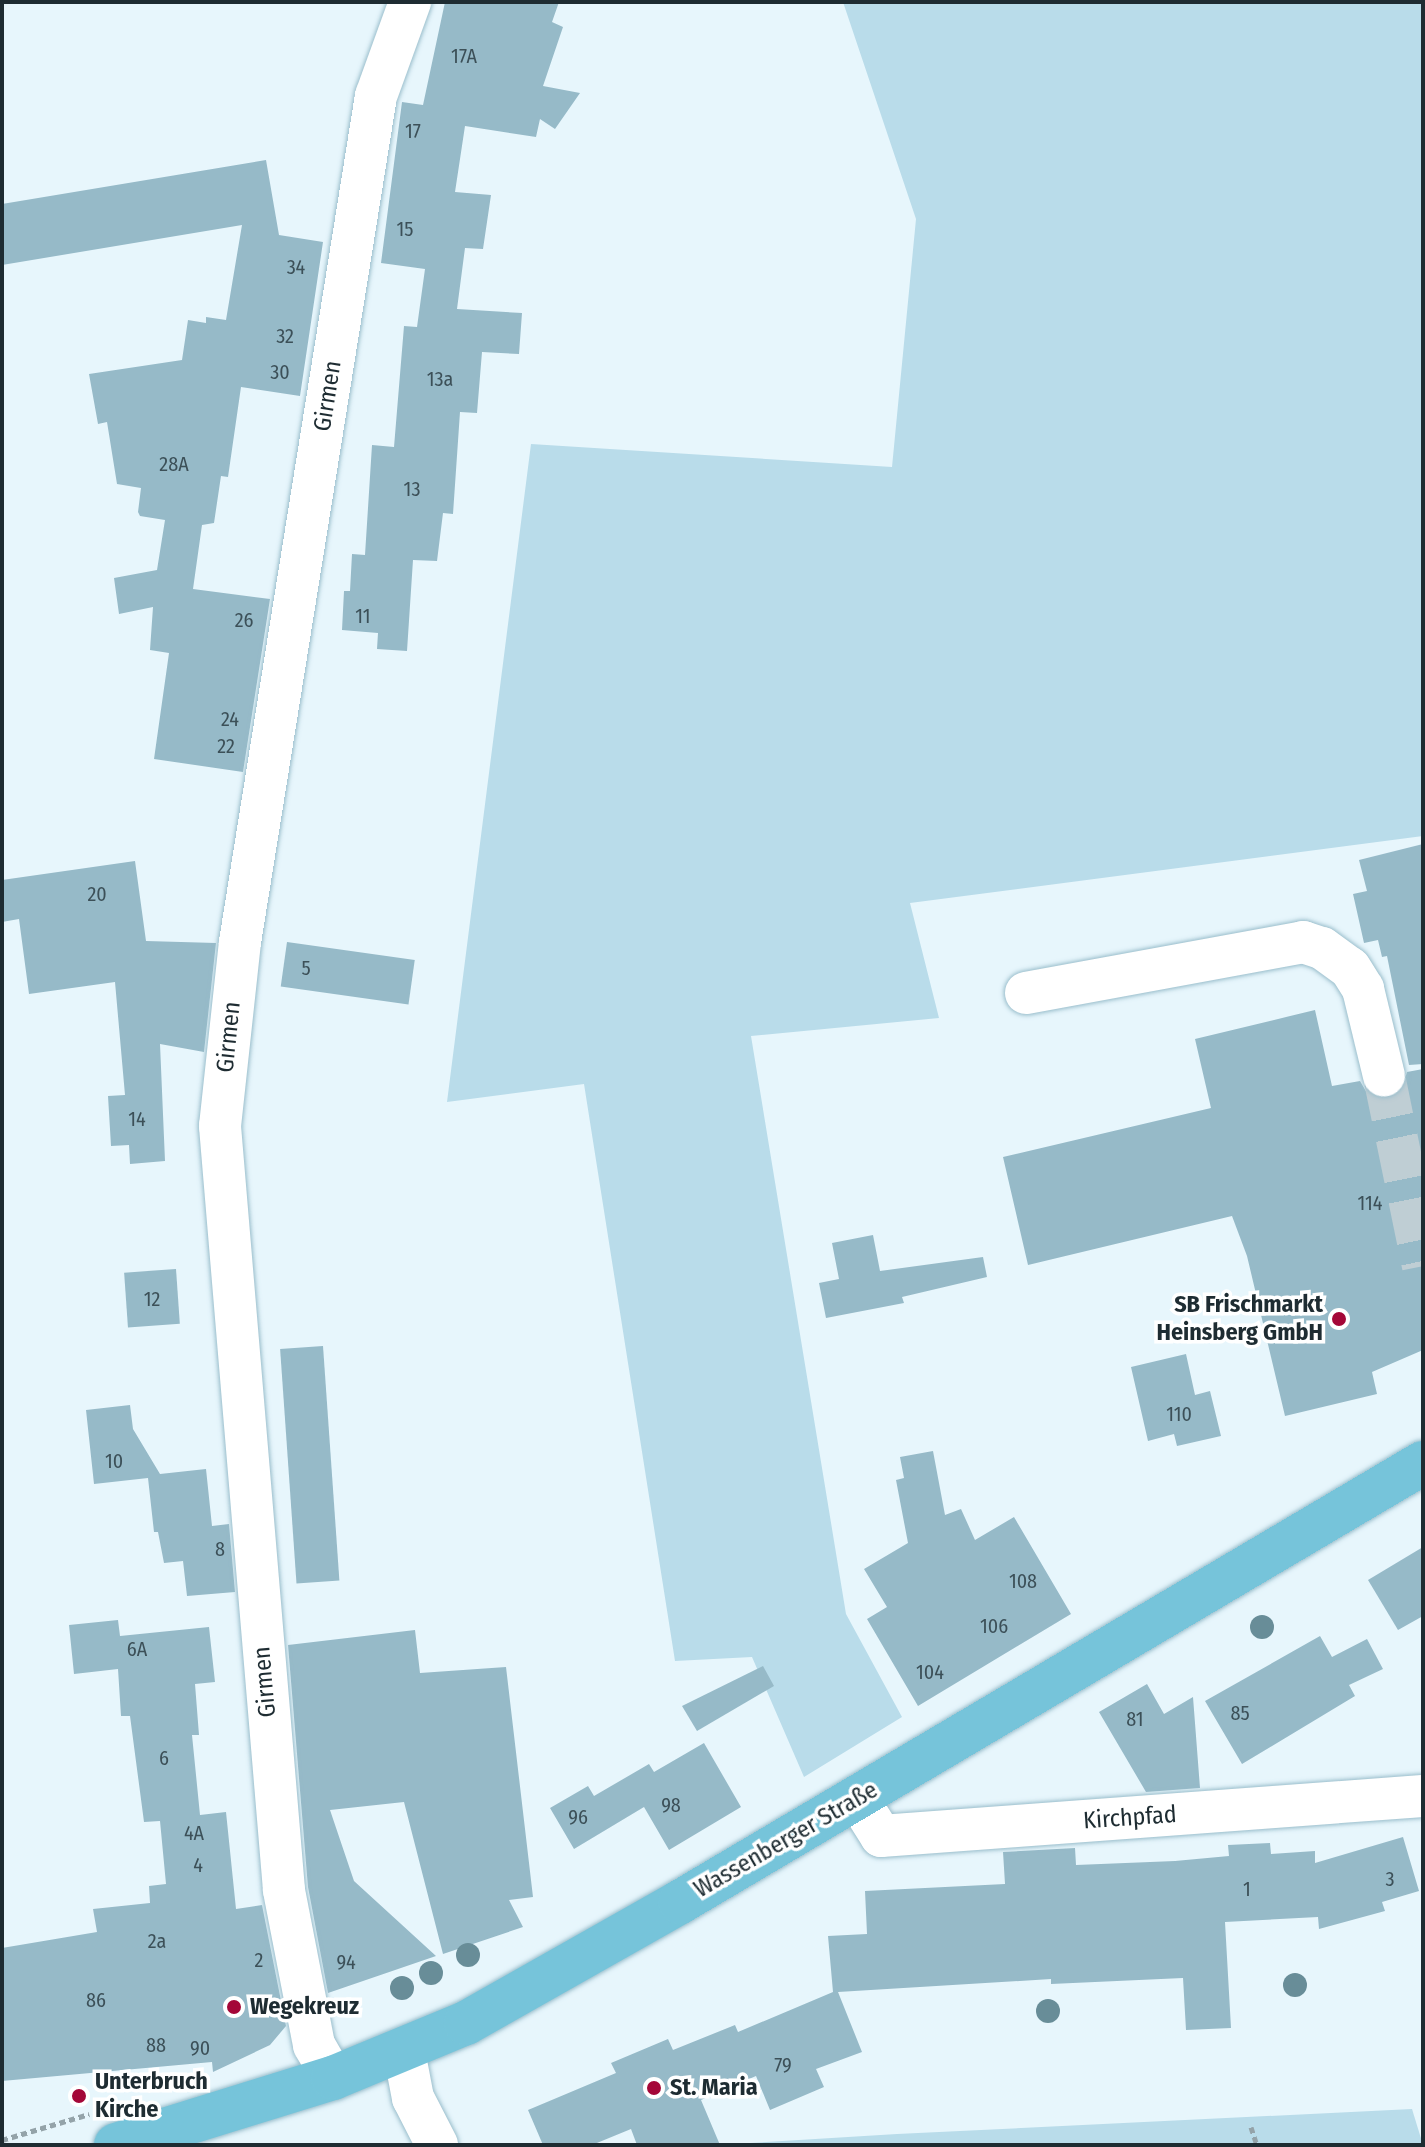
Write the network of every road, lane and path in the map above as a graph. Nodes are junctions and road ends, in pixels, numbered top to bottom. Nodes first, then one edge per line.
1 (410, 2) edge
2 (1026, 993) dead end
3 (1384, 1076) tunnel mouth
4 (1423, 1463) edge
5 (1423, 1796) edge
6 (857, 1798) junction
7 (404, 2051) junction
8 (333, 2078) junction
9 (1251, 2127) dead end
10 (116, 2145) edge
11 (437, 2145) edge
12 (1257, 2145) edge

1 - 8 street, Girmen
2 - 3 street
4 - 6 main road, Wassenberger Straße
5 - 6 street, Kirchpfad
6 - 7 main road, Wassenberger Straße
7 - 8 main road, Wassenberger Straße
7 - 11 street
8 - 10 main road, Wassenberger Straße
9 - 12 path

